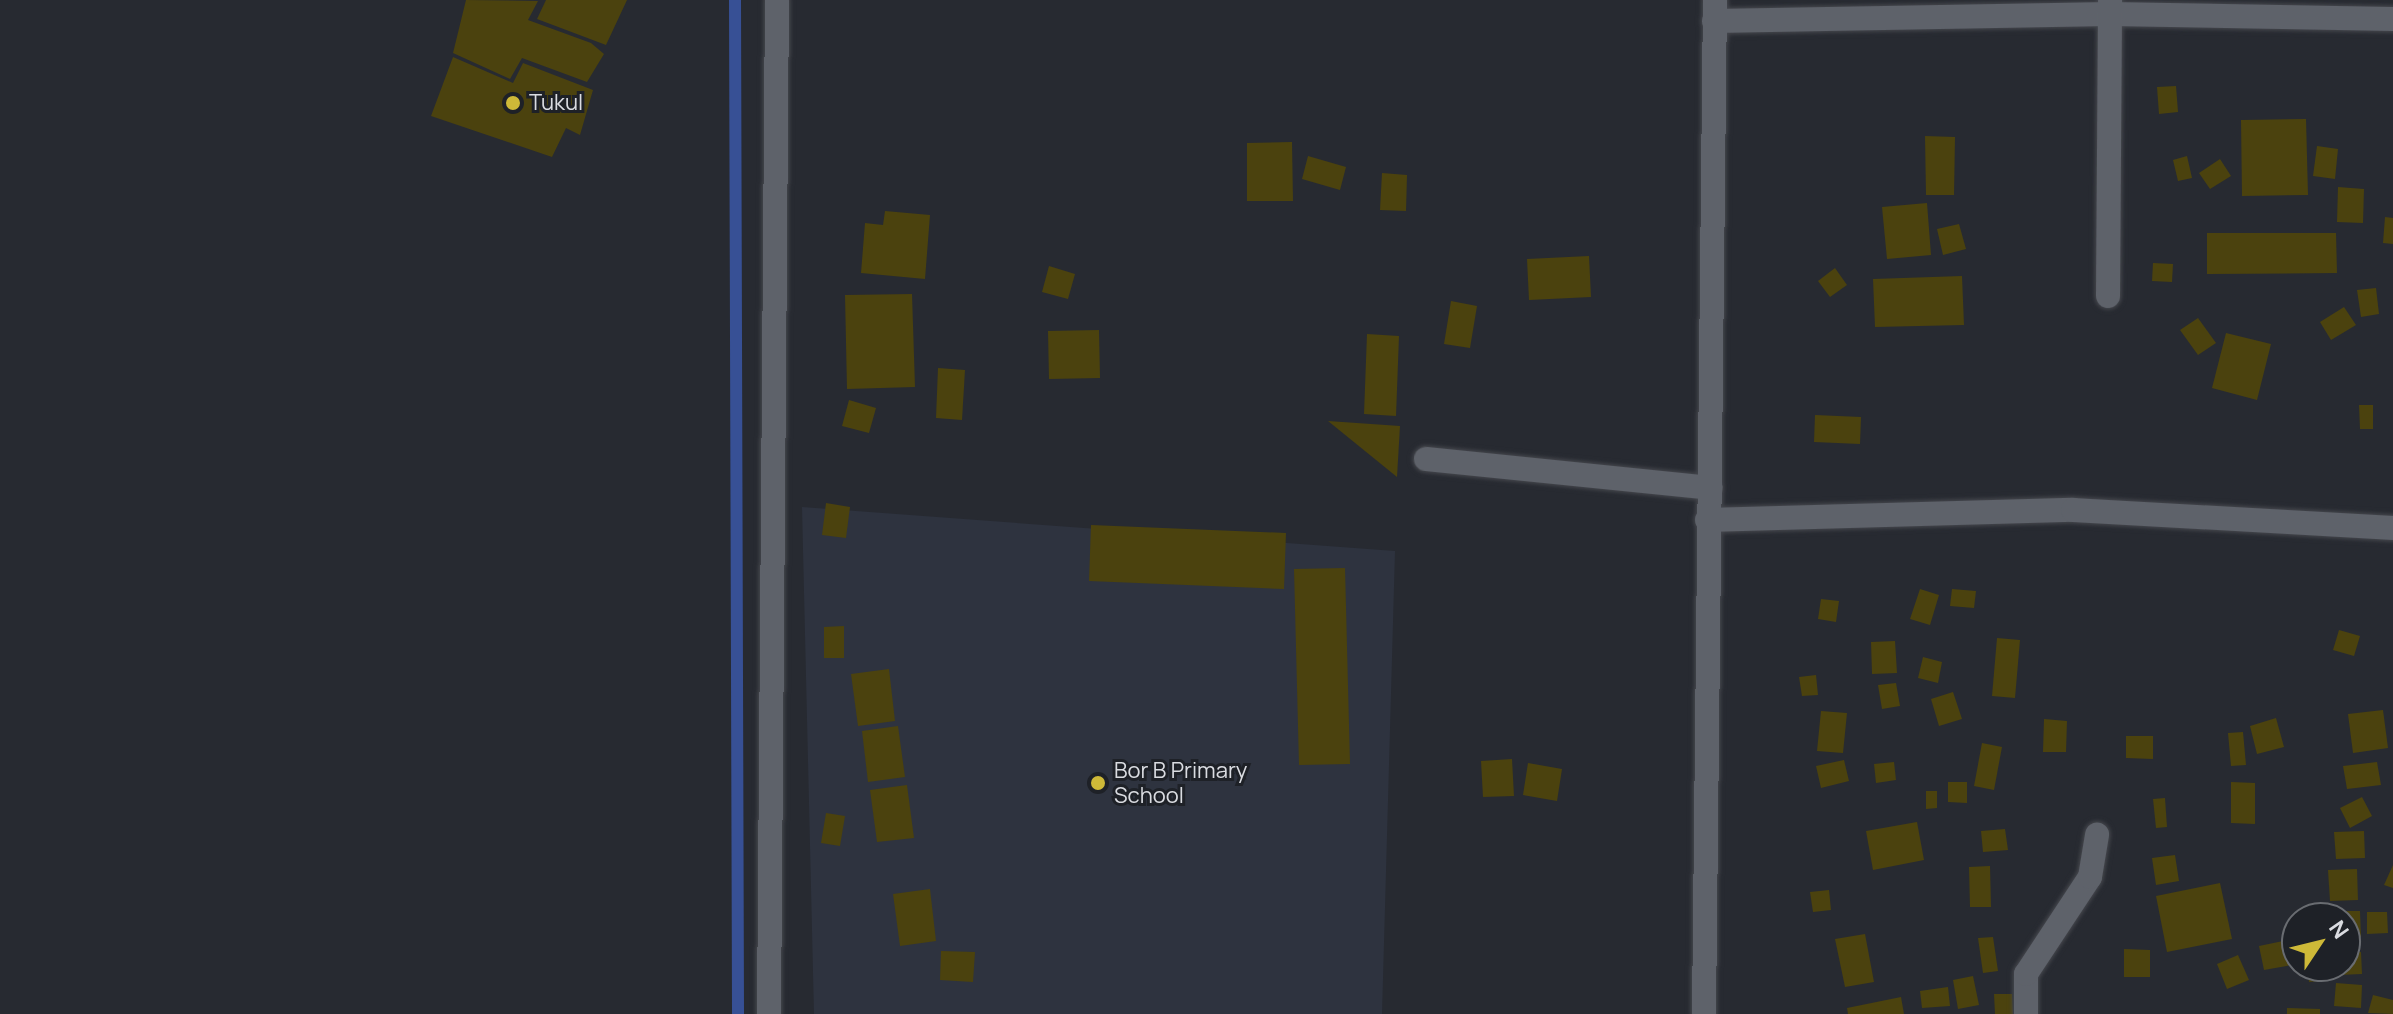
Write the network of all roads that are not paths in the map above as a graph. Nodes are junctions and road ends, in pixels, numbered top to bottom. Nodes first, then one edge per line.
1 (777, 0) edge
2 (2110, 7) edge
3 (1715, 10) edge
4 (2393, 19) edge
5 (2108, 296) dead end
6 (1426, 459) dead end
7 (1711, 488) junction
8 (1707, 520) junction
9 (2393, 528) edge
10 (2097, 835) dead end
11 (769, 1014) edge
12 (1704, 1014) edge
13 (2026, 1014) edge

1 - 11 street
2 - 3 street
2 - 4 street
2 - 5 street
3 - 7 street
6 - 7 street
7 - 8 street
8 - 9 street
8 - 12 street
10 - 13 street

